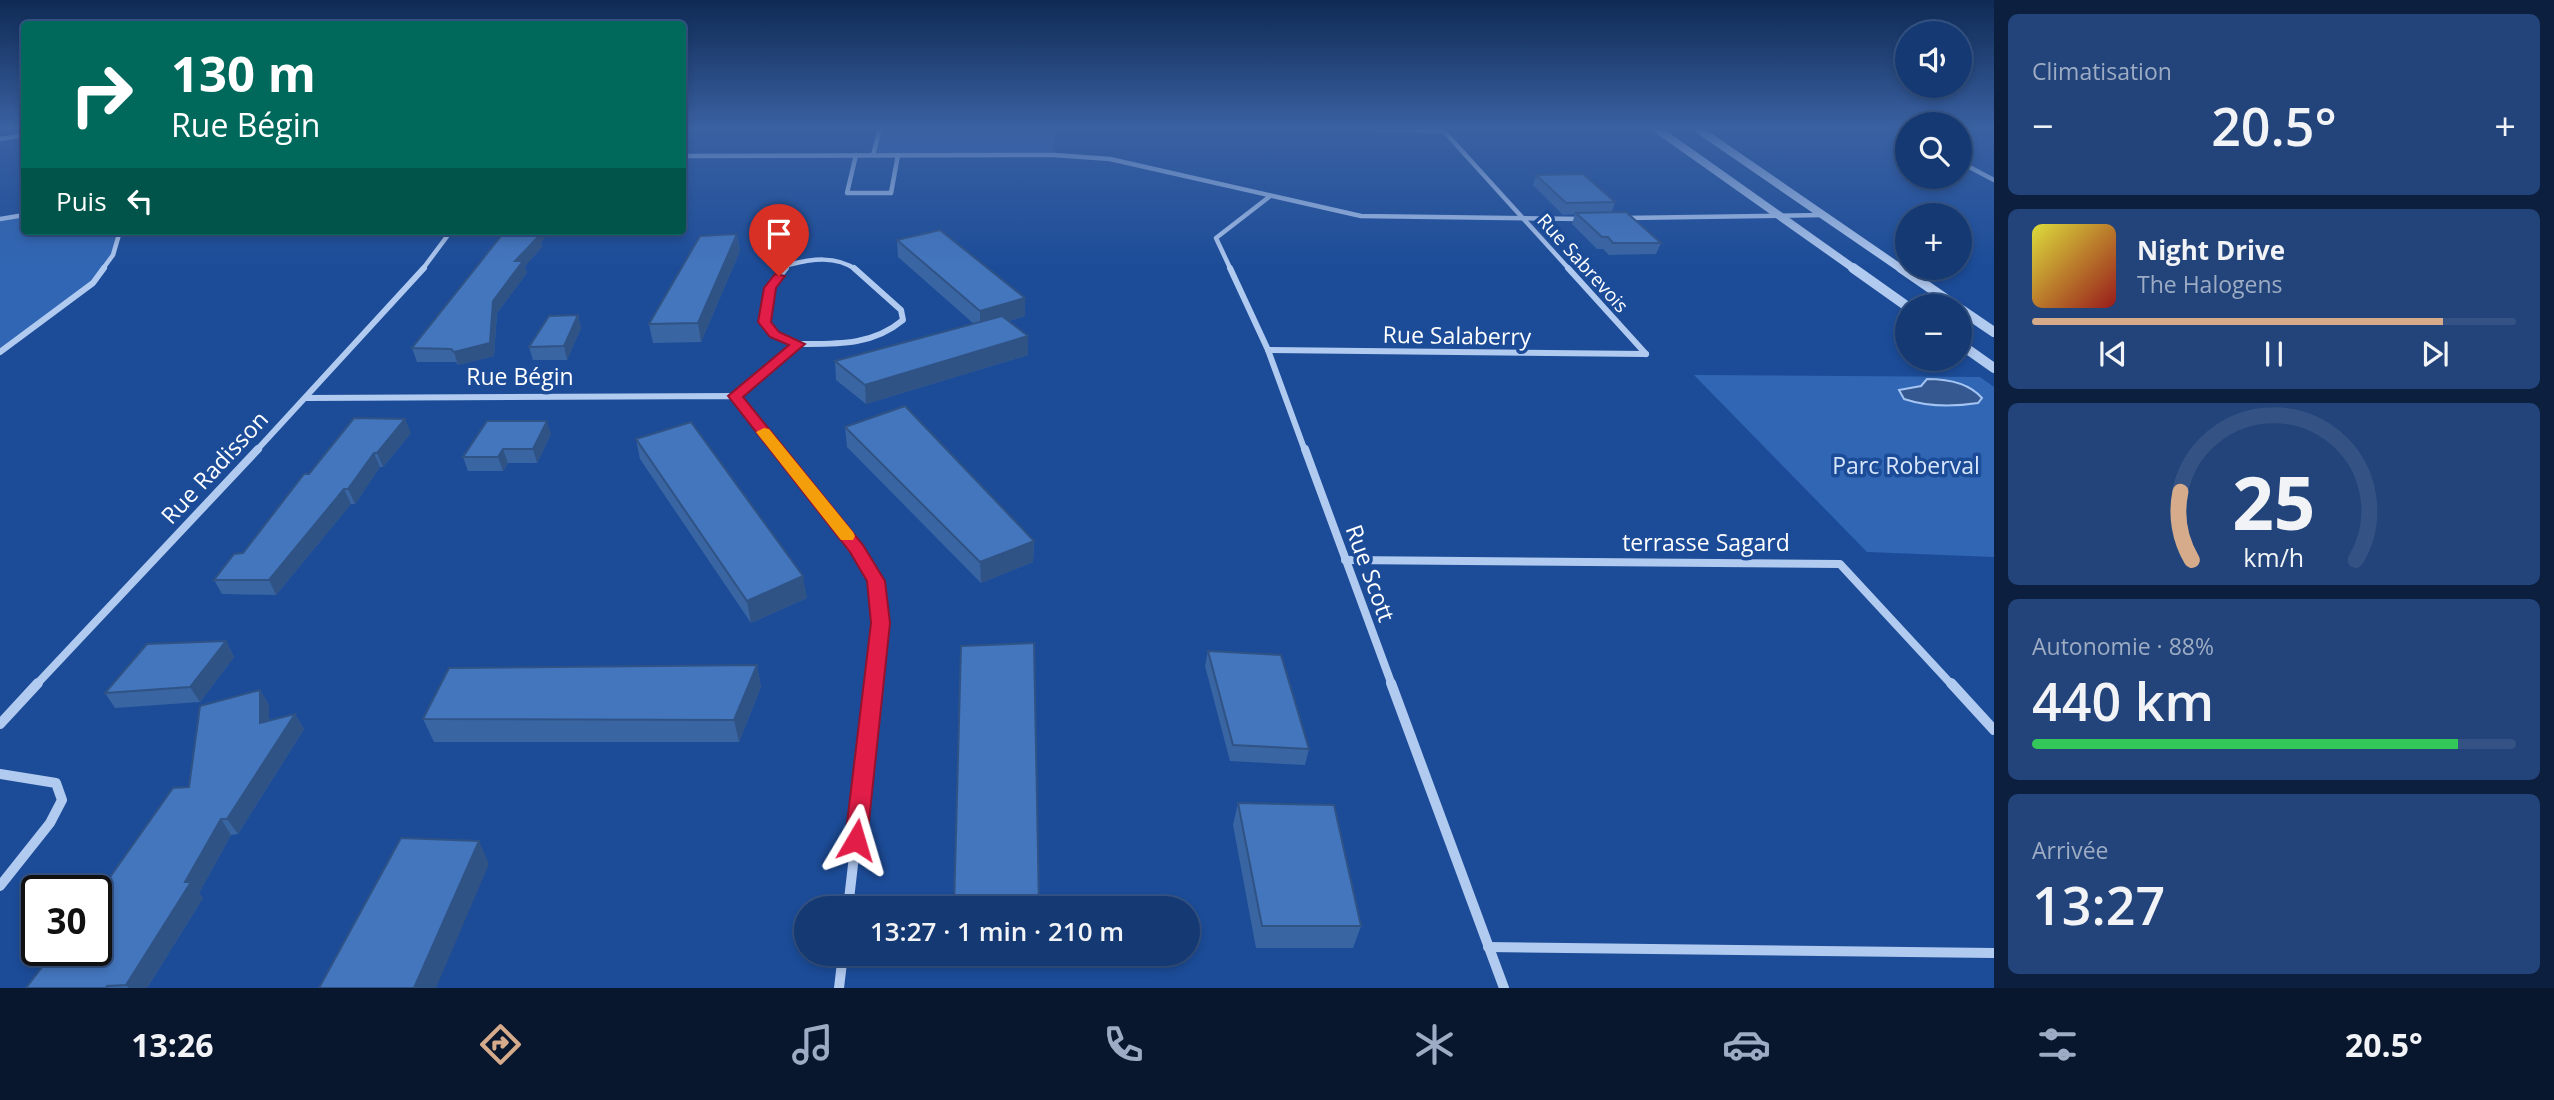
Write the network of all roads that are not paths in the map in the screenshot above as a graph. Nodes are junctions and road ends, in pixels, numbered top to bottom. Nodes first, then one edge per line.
1 (851, 175) edge
2 (894, 175) edge
3 (1177, 175) edge
4 (1484, 175) edge
5 (1720, 175) edge
6 (1764, 175) edge
7 (1269, 197) junction
8 (1776, 215) junction
9 (1823, 215) junction
10 (21, 216) edge
11 (1620, 218) edge
12 (0, 219) edge
13 (1593, 219) edge
14 (1526, 220) junction
15 (119, 235) edge
16 (448, 235) edge
17 (1939, 294) edge
18 (1895, 298) edge
19 (1972, 317) edge
20 (1994, 332) edge
21 (798, 344) junction
22 (1268, 350) junction
23 (0, 352) edge
24 (1972, 352) edge
25 (1646, 354) joint
26 (1994, 368) edge
27 (735, 396) junction
28 (306, 398) junction
29 (1345, 560) junction
30 (0, 724) edge
31 (1994, 730) edge
32 (0, 774) edge
33 (0, 886) edge
34 (849, 896) edge
35 (1488, 947) junction
36 (1994, 953) edge
37 (842, 966) edge
38 (839, 988) edge
39 (1504, 988) edge

1 - 2 street
3 - 7 street
4 - 14 street, Rue Sabrevois
5 - 8 street
6 - 9 street
7 - 14 street
7 - 22 street, Rue Scott
8 - 9 street
8 - 11 street
8 - 18 street
9 - 17 street
10 - 12 street
13 - 14 street
14 - 25 street, Rue Sabrevois
15 - 23 street
16 - 28 street, Rue Radisson
19 - 20 street
21 - 21 street
21 - 27 street
22 - 25 street, Rue Salaberry
22 - 29 street, Rue Scott
24 - 26 street
27 - 28 street, Rue Bégin
27 - 34 street
28 - 30 street, Rue Radisson
29 - 31 street, terrasse Sagard
29 - 35 street, Rue Scott
32 - 33 street
35 - 36 street
35 - 39 street, Rue Scott
37 - 38 street

